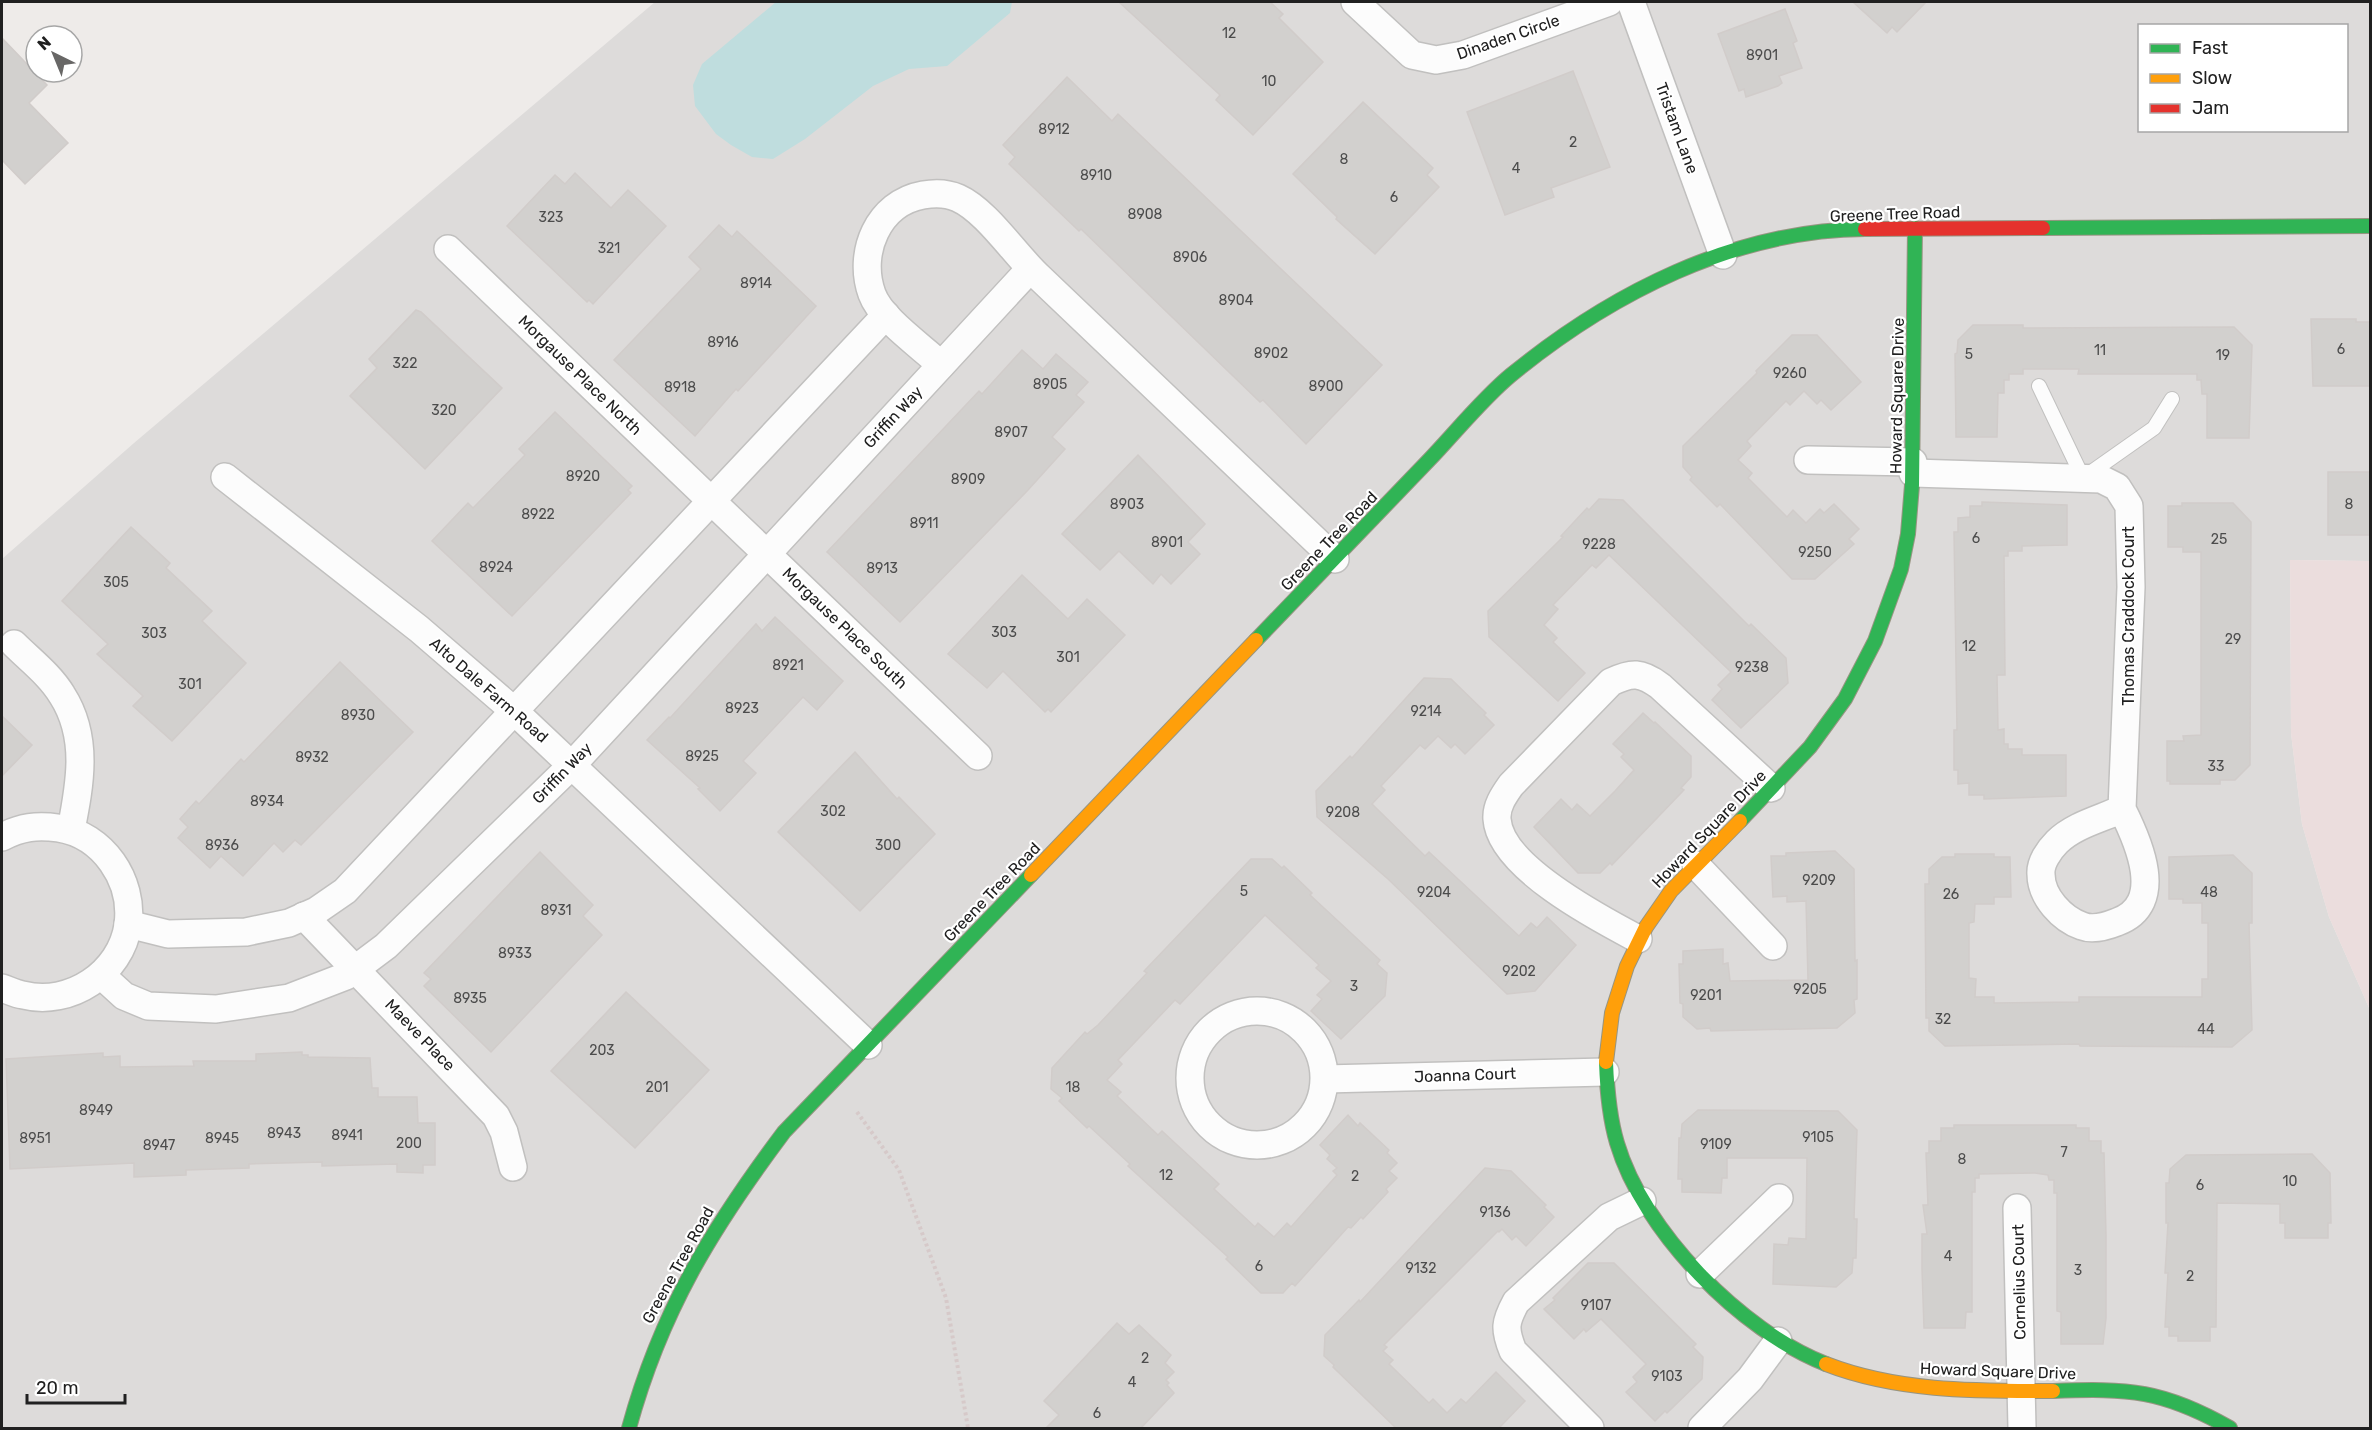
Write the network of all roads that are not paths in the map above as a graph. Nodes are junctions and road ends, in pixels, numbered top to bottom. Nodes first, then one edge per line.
1 (1355, 2) edge
2 (1609, 2) edge
3 (1631, 2) edge
4 (2370, 226) edge
5 (1915, 228) junction
6 (448, 249) dead end
7 (1723, 255) junction
8 (1030, 269) junction
9 (886, 315) junction
10 (941, 365) junction
11 (2039, 386) dead end
12 (2172, 399) dead end
13 (1808, 460) dead end
14 (1913, 468) junction
15 (225, 477) dead end
16 (2083, 478) junction
17 (711, 500) junction
18 (766, 552) junction
19 (1335, 559) junction
20 (14, 644) dead end
21 (513, 710) junction
22 (978, 756) dead end
23 (572, 765) junction
24 (1772, 788) junction
25 (2122, 809) junction
26 (71, 830) junction
27 (2, 837) edge
28 (1696, 865) junction
29 (304, 916) junction
30 (128, 924) junction
31 (1638, 939) junction
32 (1773, 946) dead end
33 (355, 969) junction
34 (100, 975) junction
35 (2, 988) edge
36 (868, 1045) junction
37 (1605, 1072) junction
38 (1325, 1079) junction
39 (513, 1167) dead end
40 (1779, 1198) dead end
41 (1642, 1201) junction
42 (2018, 1208) dead end
43 (1700, 1274) junction
44 (1778, 1341) junction
45 (2021, 1391) junction
46 (629, 1428) edge
47 (1590, 1428) edge
48 (1702, 1428) edge
49 (2022, 1428) edge
50 (2230, 1428) edge

1 - 2 street, Dinaden Circle
3 - 7 street, Tristam Lane
4 - 5 street, Greene Tree Road
5 - 7 street, Greene Tree Road
5 - 14 street, Howard Square Drive
6 - 17 street, Morgause Place North
7 - 19 street, Greene Tree Road
8 - 9 street
8 - 10 street, Griffin Way
8 - 19 street
9 - 10 street
9 - 17 street
10 - 18 street, Griffin Way
11 - 16 lane
12 - 16 lane
13 - 14 street, Thomas Craddock Court
14 - 16 street, Thomas Craddock Court
14 - 24 street, Howard Square Drive
15 - 21 street, Alto Dale Farm Road
16 - 25 street, Thomas Craddock Court
17 - 18 street, Morgause Place South
17 - 21 street
18 - 22 street, Morgause Place South
18 - 23 street, Griffin Way
19 - 36 street, Greene Tree Road
20 - 26 street
21 - 23 street, Alto Dale Farm Road
21 - 29 street
23 - 33 street, Griffin Way
23 - 36 street, Alto Dale Farm Road
24 - 28 street, Howard Square Drive
24 - 31 street
25 - 25 street, Thomas Craddock Court
26 - 27 street
26 - 30 street
28 - 31 street, Howard Square Drive
28 - 32 street
29 - 30 street
29 - 33 street, Maeve Place
30 - 34 street
31 - 37 street, Howard Square Drive
33 - 34 street, Griffin Way
33 - 39 street, Maeve Place
34 - 35 street
36 - 46 street, Greene Tree Road
37 - 38 street, Joanna Court
37 - 41 street, Howard Square Drive
38 - 38 street
40 - 43 street
41 - 43 street, Howard Square Drive
41 - 47 street
42 - 45 street, Cornelius Court
43 - 44 street, Howard Square Drive
44 - 45 street, Howard Square Drive
44 - 48 street
45 - 49 street, Cornelius Court
45 - 50 street, Howard Square Drive

